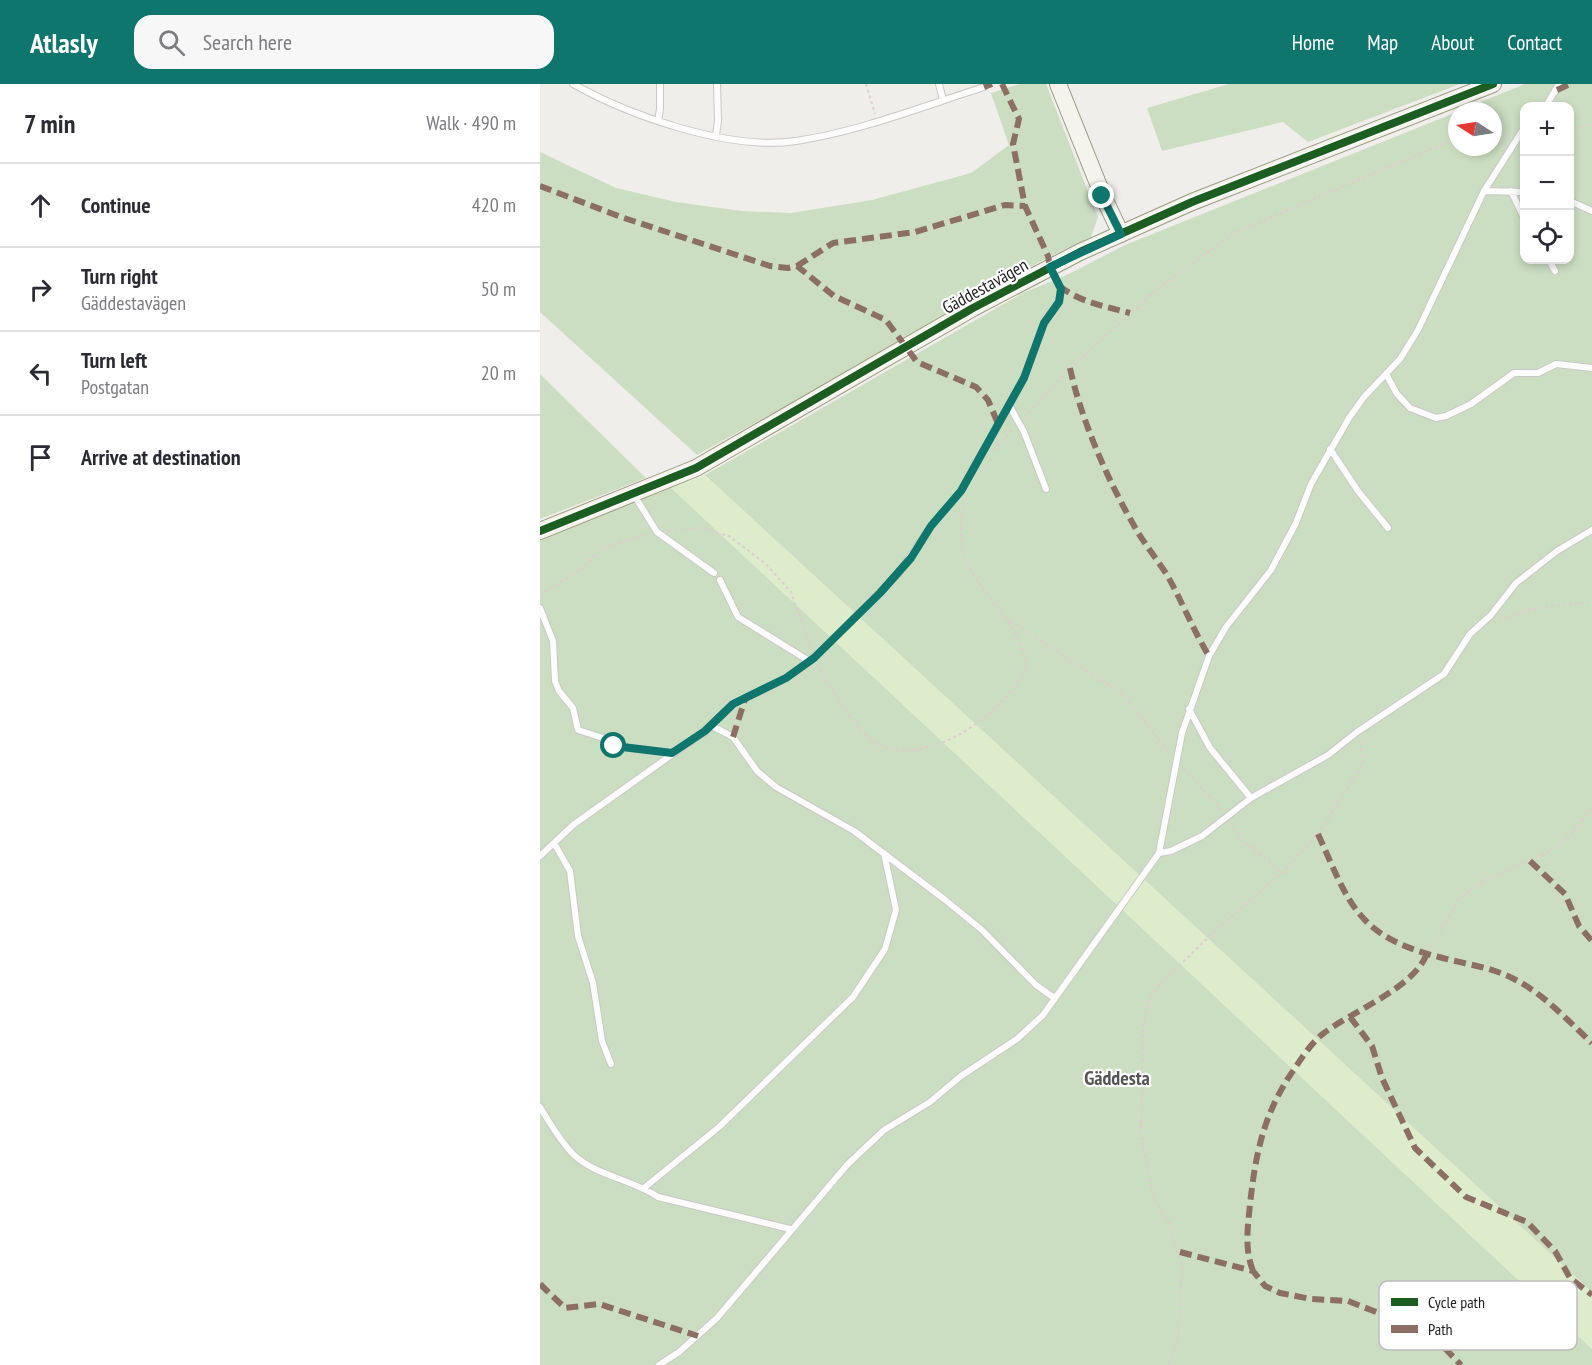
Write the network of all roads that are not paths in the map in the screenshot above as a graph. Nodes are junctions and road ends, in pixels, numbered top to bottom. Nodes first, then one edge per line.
1 (573, 84) edge
2 (660, 84) edge
3 (717, 84) edge
4 (939, 84) edge
5 (1058, 84) edge
6 (1493, 84) edge
7 (1559, 84) edge
8 (984, 87) dead end
9 (944, 100) junction
10 (1548, 102) edge
11 (658, 121) junction
12 (716, 135) junction
13 (1520, 135) edge
14 (1484, 191) junction
15 (1511, 191) junction
16 (1520, 192) edge
17 (1574, 203) edge
18 (1520, 210) edge
19 (1592, 211) edge
20 (1121, 234) junction
21 (1551, 264) edge
22 (1050, 267) junction
23 (1555, 270) dead end
24 (1592, 368) edge
25 (1386, 374) junction
26 (1010, 405) junction
27 (1330, 449) junction
28 (1046, 489) dead end
29 (634, 495) junction
30 (1388, 528) dead end
31 (1592, 530) edge
32 (540, 531) edge
33 (714, 573) dead end
34 (720, 580) dead end
35 (540, 608) edge
36 (812, 659) junction
37 (1189, 709) junction
38 (710, 725) junction
39 (672, 753) junction
40 (1251, 798) junction
41 (554, 843) junction
42 (884, 853) junction
43 (1159, 853) junction
44 (540, 856) edge
45 (1053, 997) junction
46 (611, 1064) dead end
47 (540, 1107) edge
48 (644, 1188) junction
49 (790, 1229) junction
50 (659, 1365) edge

1 - 11 lane
2 - 11 lane
3 - 12 lane
4 - 9 lane
5 - 20 street
6 - 20 street, Gäddestavägen
7 - 10 lane
8 - 9 lane
9 - 12 lane
11 - 12 lane
13 - 14 lane
14 - 15 lane
14 - 25 lane
15 - 16 lane
15 - 18 lane
17 - 19 lane
20 - 22 street, Gäddestavägen
21 - 23 lane
22 - 26 lane
22 - 29 street, Gäddestavägen
24 - 25 lane
25 - 27 lane
26 - 28 lane
26 - 36 lane
27 - 30 lane
27 - 37 lane
29 - 32 street, Gäddestavägen
29 - 33 lane
31 - 40 lane
34 - 36 lane
35 - 39 lane
36 - 38 lane
37 - 40 lane
37 - 43 lane
38 - 39 lane
38 - 42 lane
39 - 41 lane
40 - 43 lane
41 - 44 lane
41 - 46 lane
42 - 45 lane
42 - 48 lane
43 - 45 lane
45 - 49 lane
47 - 48 lane
48 - 49 lane
49 - 50 lane

